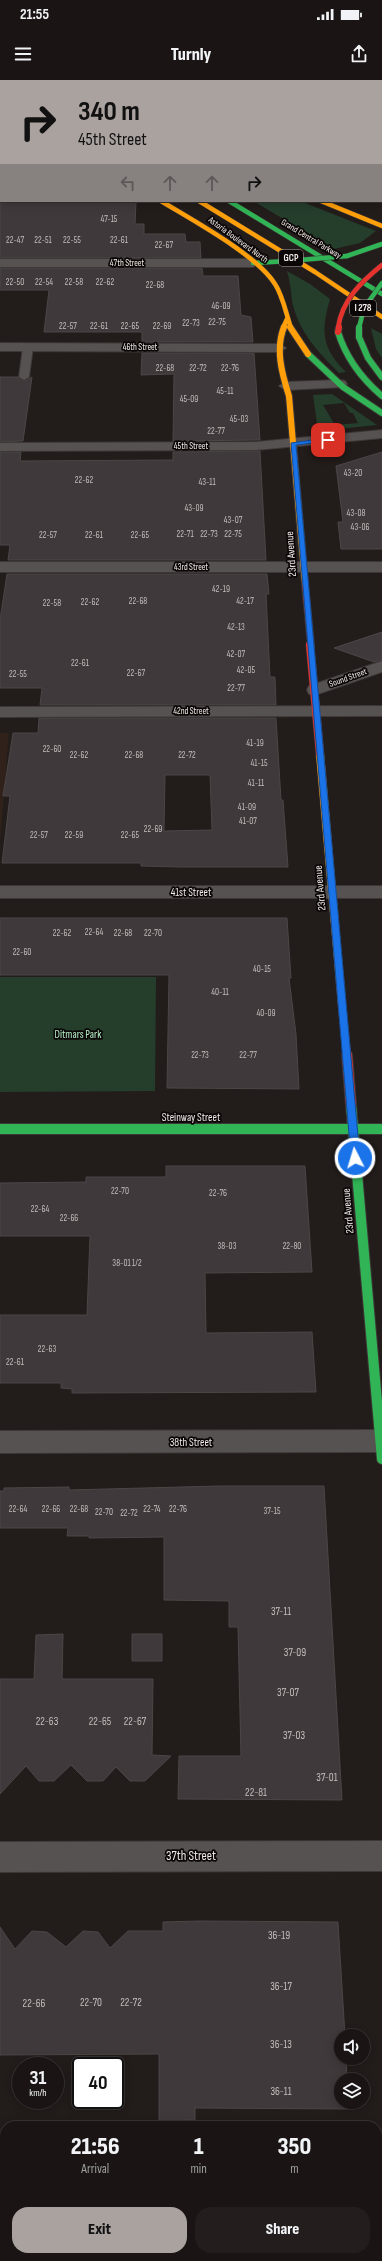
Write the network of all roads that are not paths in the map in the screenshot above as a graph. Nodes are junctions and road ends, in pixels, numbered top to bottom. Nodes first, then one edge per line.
1 (163, 202) edge
2 (201, 202) edge
3 (231, 202) edge
4 (324, 202) edge
5 (382, 226) edge
6 (382, 244) edge
7 (0, 263) edge
8 (253, 263) junction
9 (382, 265) edge
10 (382, 283) edge
11 (382, 294) edge
12 (382, 317) edge
13 (287, 319) junction
14 (0, 347) edge
15 (28, 347) junction
16 (280, 348) junction
17 (24, 377) dead end
18 (382, 377) edge
19 (340, 384) junction
20 (286, 386) junction
21 (382, 396) edge
22 (382, 413) edge
23 (382, 434) edge
24 (294, 443) junction
25 (0, 447) edge
26 (0, 567) edge
27 (304, 567) junction
28 (382, 567) edge
29 (382, 666) edge
30 (315, 690) junction
31 (316, 710) junction
32 (382, 711) edge
33 (0, 712) edge
34 (0, 892) edge
35 (333, 892) junction
36 (382, 892) edge
37 (0, 1129) edge
38 (352, 1129) junction
39 (382, 1129) edge
40 (0, 1442) edge
41 (382, 1447) edge
42 (382, 1856) edge
43 (0, 1857) edge

1 - 8 main road, Astoria Boulevard North
2 - 12 main road, GCP
3 - 11 main road, Grand Central Parkway / GCP
4 - 5 main road
6 - 8 main road, bridge
7 - 8 street, 47th Street
8 - 13 main road, Astoria Boulevard North
9 - 21 main road, bridge
10 - 18 main road, I 278, bridge
13 - 16 main road, 23rd Avenue
13 - 19 main road, Astoria Boulevard North
14 - 15 street, 46th Street
15 - 16 street, 46th Street
15 - 17 lane
16 - 20 main road, 23rd Avenue
19 - 20 street
19 - 22 main road, Astoria Boulevard North
20 - 24 main road, 23rd Avenue
23 - 24 street, 45th Street
24 - 25 street, 45th Street
24 - 27 main road, 23rd Avenue
26 - 27 street, 43rd Street
27 - 28 street, 43rd Street
27 - 30 main road, 23rd Avenue
29 - 30 street, Sound Street
30 - 31 main road, 23rd Avenue
31 - 32 street, 42nd Street
31 - 33 street, 42nd Street
31 - 35 main road, 23rd Avenue
34 - 35 street, 41st Street
35 - 36 street, 41st Street
35 - 38 main road, 23rd Avenue
37 - 38 main road, Steinway Street
38 - 39 main road, Steinway Street
38 - 41 main road, 23rd Avenue
40 - 41 street, 38th Street
42 - 43 street, 37th Street

